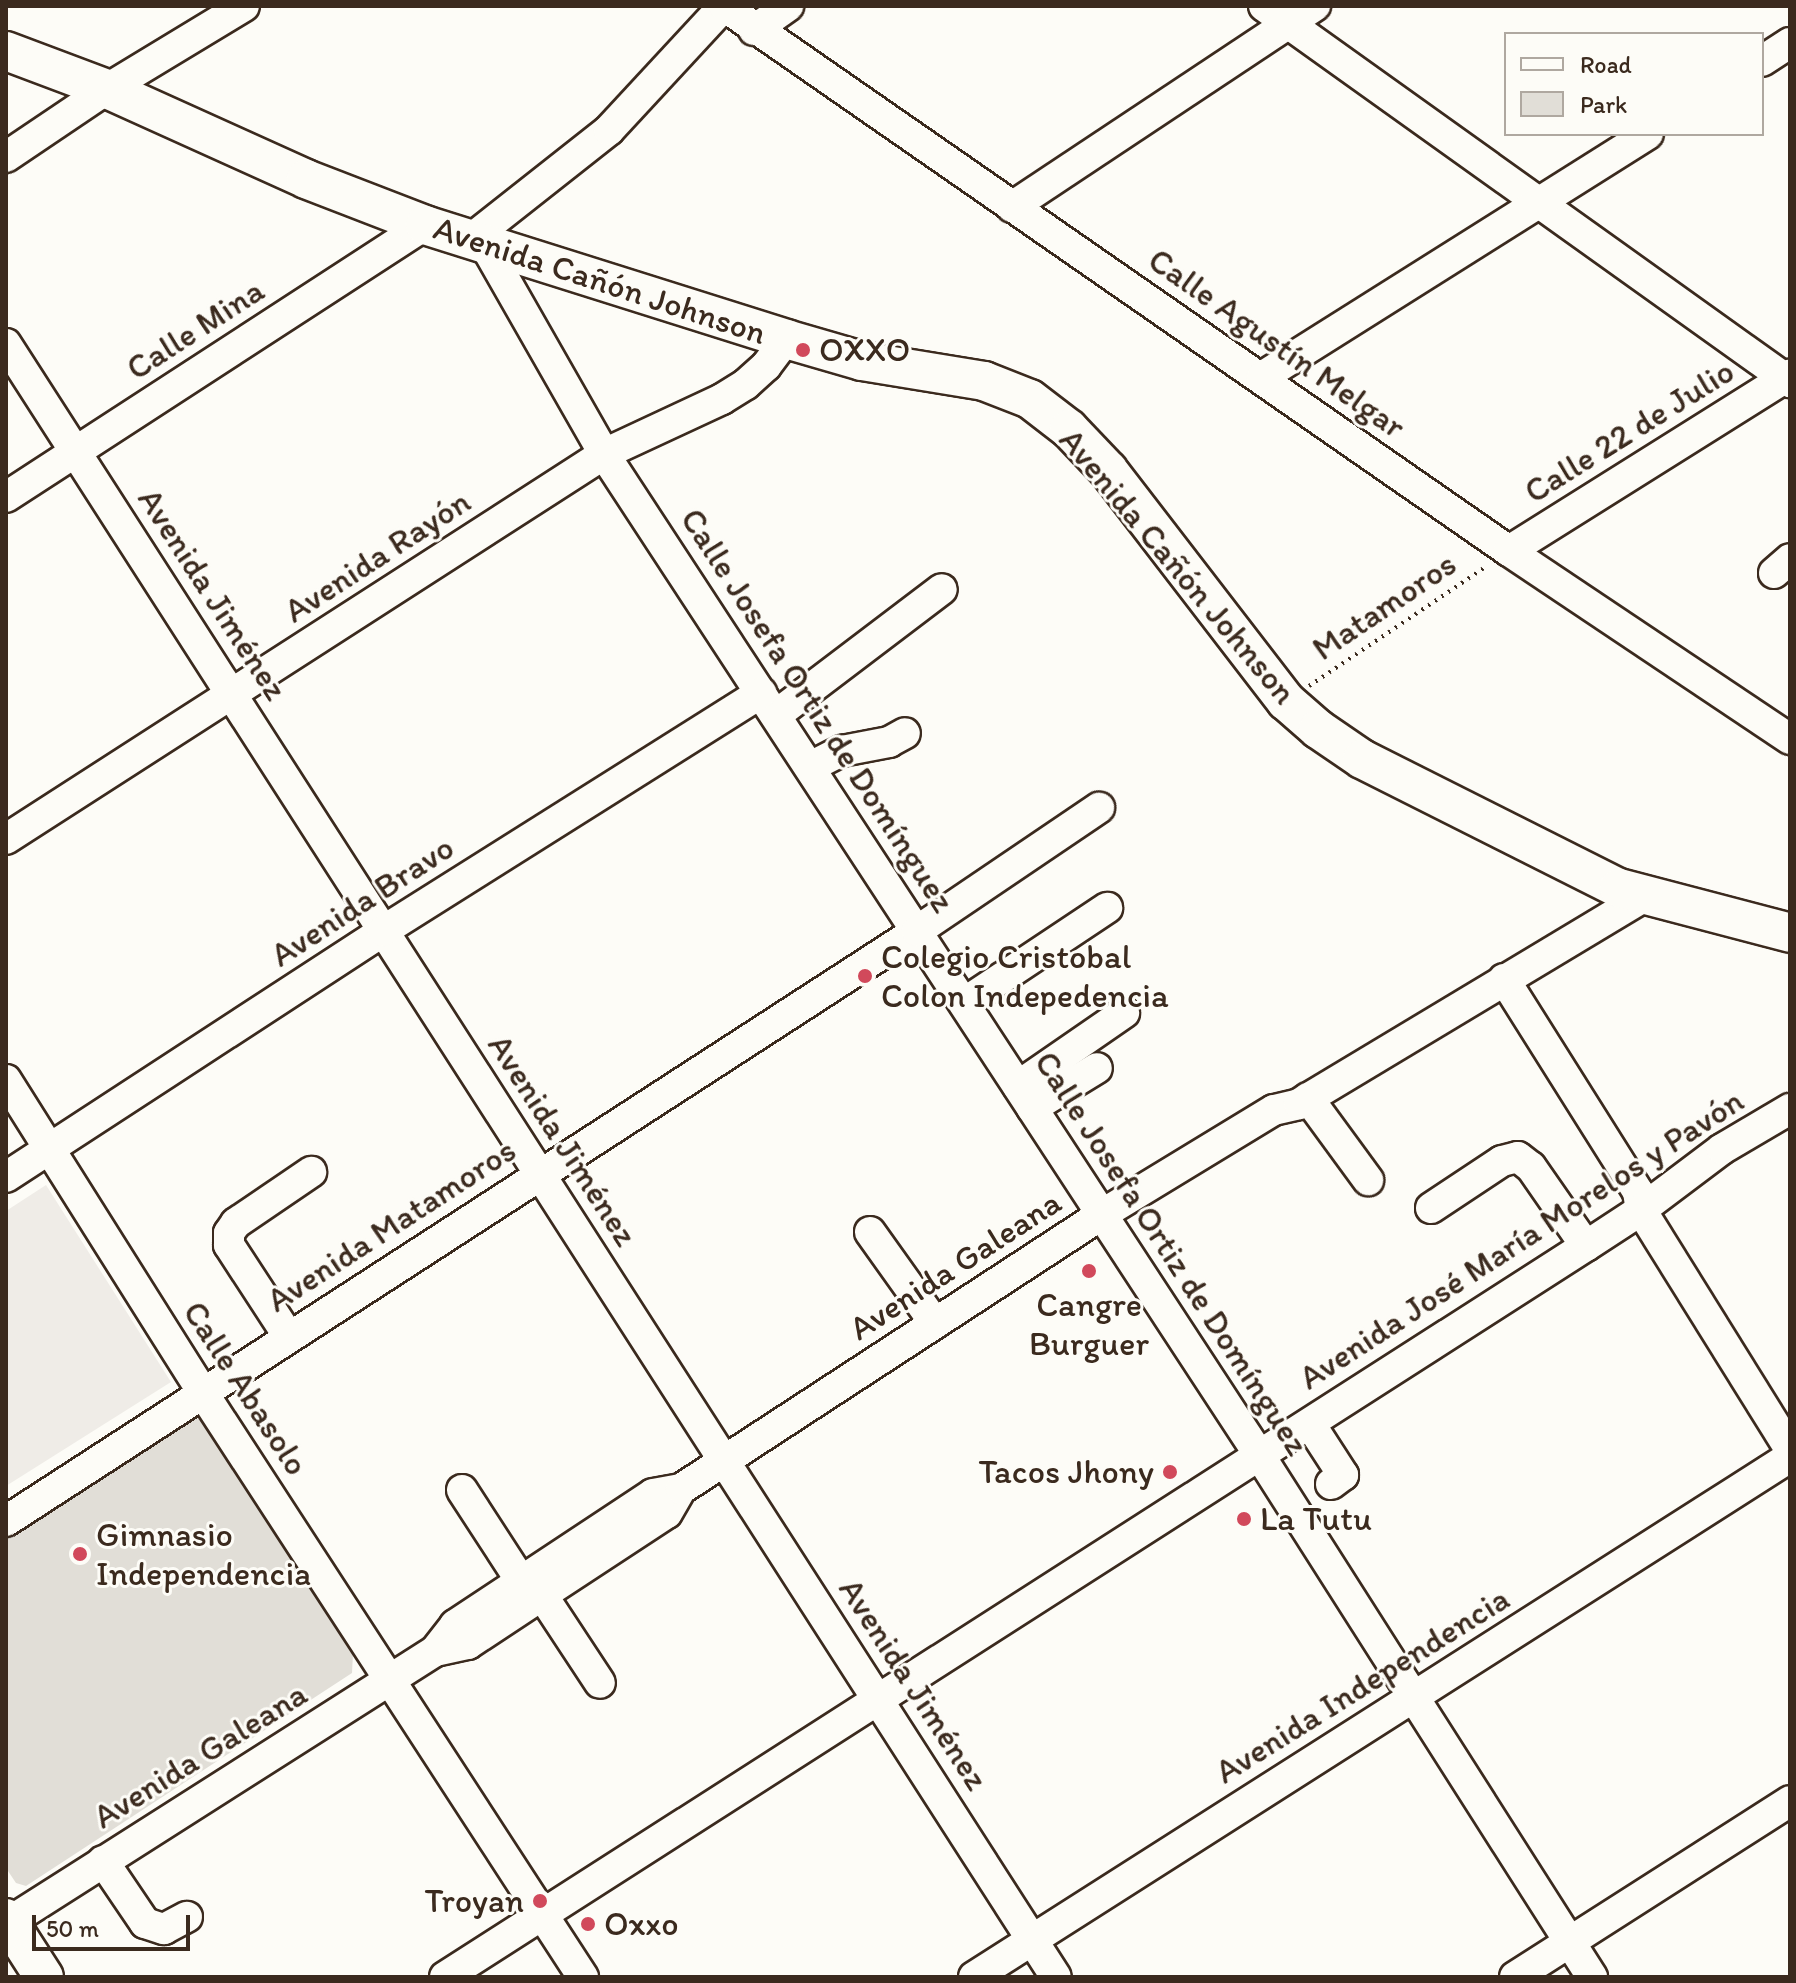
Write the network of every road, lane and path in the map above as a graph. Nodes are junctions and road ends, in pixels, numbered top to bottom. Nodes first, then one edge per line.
1 (244, 6) edge
2 (724, 6) edge
3 (788, 6) edge
4 (1264, 6) edge
5 (1315, 6) edge
6 (1289, 24) junction
7 (754, 30) junction
8 (1790, 43) edge
9 (6, 51) edge
10 (1764, 60) edge
11 (107, 89) junction
12 (1645, 136) edge
13 (6, 157) edge
14 (1541, 203) junction
15 (1012, 207) junction
16 (425, 225) junction
17 (478, 242) junction
18 (786, 339) junction
19 (6, 344) edge
20 (1262, 377) junction
21 (1788, 378) edge
22 (76, 452) junction
23 (604, 454) junction
24 (6, 497) edge
25 (1509, 551) junction
26 (942, 589) dead end
27 (233, 695) junction
28 (1286, 701) junction
29 (769, 704) junction
30 (905, 733) dead end
31 (1790, 739) edge
32 (810, 767) junction
33 (1099, 808) dead end
34 (6, 839) edge
35 (1632, 892) junction
36 (1107, 908) dead end
37 (383, 931) junction
38 (917, 931) junction
39 (1790, 933) edge
40 (1504, 979) junction
41 (964, 1003) junction
42 (1124, 1013) dead end
43 (1097, 1068) dead end
44 (6, 1080) edge
45 (1025, 1097) junction
46 (1308, 1098) junction
47 (1790, 1109) edge
48 (1274, 1110) junction
49 (49, 1149) junction
50 (311, 1172) dead end
51 (538, 1174) junction
52 (6, 1177) edge
53 (1368, 1180) dead end
54 (1431, 1208) dead end
55 (1641, 1210) junction
56 (1101, 1215) junction
57 (870, 1232) dead end
58 (1586, 1246) junction
59 (935, 1323) junction
60 (289, 1337) junction
61 (203, 1393) junction
62 (1310, 1424) junction
63 (1790, 1449) edge
64 (1260, 1456) junction
65 (1790, 1457) edge
66 (725, 1460) junction
67 (462, 1490) dead end
68 (1313, 1496) junction
69 (6, 1521) edge
70 (532, 1588) junction
71 (390, 1680) junction
72 (600, 1683) dead end
73 (1415, 1696) junction
74 (880, 1701) junction
75 (1790, 1801) edge
76 (103, 1861) junction
77 (542, 1914) junction
78 (187, 1917) dead end
79 (7, 1921) edge
80 (1032, 1939) junction
81 (1571, 1942) junction
82 (44, 1977) edge
83 (445, 1977) edge
84 (583, 1977) edge
85 (974, 1977) edge
86 (1056, 1977) edge
87 (1515, 1977) edge
88 (1592, 1977) edge

1 - 11 street
2 - 7 street, Calle Agustín Melgar
2 - 17 street
3 - 7 street
4 - 6 street
5 - 6 street
6 - 14 street
6 - 15 street
7 - 15 street, Calle Agustín Melgar
8 - 10 street
9 - 11 main road, Avenida Cañón Johnson
11 - 13 street
11 - 16 main road, Avenida Cañón Johnson
12 - 14 street
14 - 20 street
14 - 21 street
15 - 20 street, Calle Agustín Melgar
16 - 17 main road, Avenida Cañón Johnson
16 - 22 street, Calle Mina
17 - 18 main road, Avenida Cañón Johnson
17 - 23 street, Calle Josefa Ortiz de Domínguez
18 - 23 street, Avenida Rayón
18 - 28 main road, Avenida Cañón Johnson
19 - 22 street, Avenida Jiménez
20 - 25 street, Calle Agustín Melgar
21 - 25 street, Calle 22 de Julio
22 - 24 street, Calle Mina
22 - 27 street, Avenida Jiménez
23 - 27 street, Avenida Rayón
23 - 29 street, Calle Josefa Ortiz de Domínguez
25 - 28 path, Matamoros
25 - 31 street, Calle Agustín Melgar
26 - 29 street, Avenida Bravo
27 - 34 street, Avenida Rayón
27 - 37 street, Avenida Jiménez
28 - 35 main road, Avenida Cañón Johnson
29 - 32 street, Calle Josefa Ortiz de Domínguez
29 - 37 street, Avenida Bravo
30 - 32 street
32 - 38 street, Calle Josefa Ortiz de Domínguez
33 - 38 street, Avenida Matamoros
35 - 39 main road, Avenida Cañón Johnson
35 - 40 street, Avenida Galeana
35 - 48 street, Avenida Galeana
36 - 41 street
37 - 49 street, Avenida Bravo
37 - 51 street, Avenida Jiménez
38 - 41 street, Calle Josefa Ortiz de Domínguez
38 - 51 street, Avenida Matamoros
40 - 46 street, Avenida Galeana
40 - 55 street
41 - 45 street, Calle Josefa Ortiz de Domínguez
42 - 45 street
43 - 45 street
44 - 49 street, Calle Abasolo
45 - 56 street, Calle Josefa Ortiz de Domínguez
46 - 48 street, Avenida Galeana
46 - 53 street
47 - 55 street, Avenida José María Morelos y Pavón
48 - 56 street, Avenida Galeana
49 - 52 street, Avenida Bravo
49 - 61 street, Calle Abasolo
50 - 60 street
51 - 60 street, Avenida Matamoros
51 - 66 street, Avenida Jiménez
54 - 58 street
55 - 58 street, Avenida José María Morelos y Pavón
55 - 63 street
56 - 59 street, Avenida Galeana
56 - 64 street, Calle Josefa Ortiz de Domínguez
57 - 59 street
58 - 62 street, Avenida José María Morelos y Pavón
59 - 66 street, Avenida Galeana
60 - 61 street, Avenida Matamoros
61 - 69 street, Avenida Matamoros
61 - 71 street, Calle Abasolo
62 - 64 street, Avenida José María Morelos y Pavón
62 - 68 street
64 - 68 street, Calle Josefa Ortiz de Domínguez
64 - 74 street, Avenida José María Morelos y Pavón
65 - 73 street, Avenida Independencia
66 - 70 street, Avenida Galeana
66 - 74 street, Avenida Jiménez
67 - 70 street
68 - 73 street, Calle Josefa Ortiz de Domínguez
70 - 71 street, Avenida Galeana
70 - 72 street
71 - 76 street, Avenida Galeana
71 - 77 street, Calle Abasolo
73 - 80 street, Avenida Independencia
73 - 81 street, Calle Josefa Ortiz de Domínguez
74 - 77 street, Avenida José María Morelos y Pavón
74 - 80 street, Avenida Jiménez
75 - 81 street
76 - 78 street
76 - 79 street, Avenida Galeana
77 - 83 street, Avenida José María Morelos y Pavón
77 - 84 street, Calle Abasolo
79 - 82 main road
80 - 85 street, Avenida Independencia
80 - 86 street, Avenida Jiménez
81 - 87 street
81 - 88 street, Calle Josefa Ortiz de Domínguez

